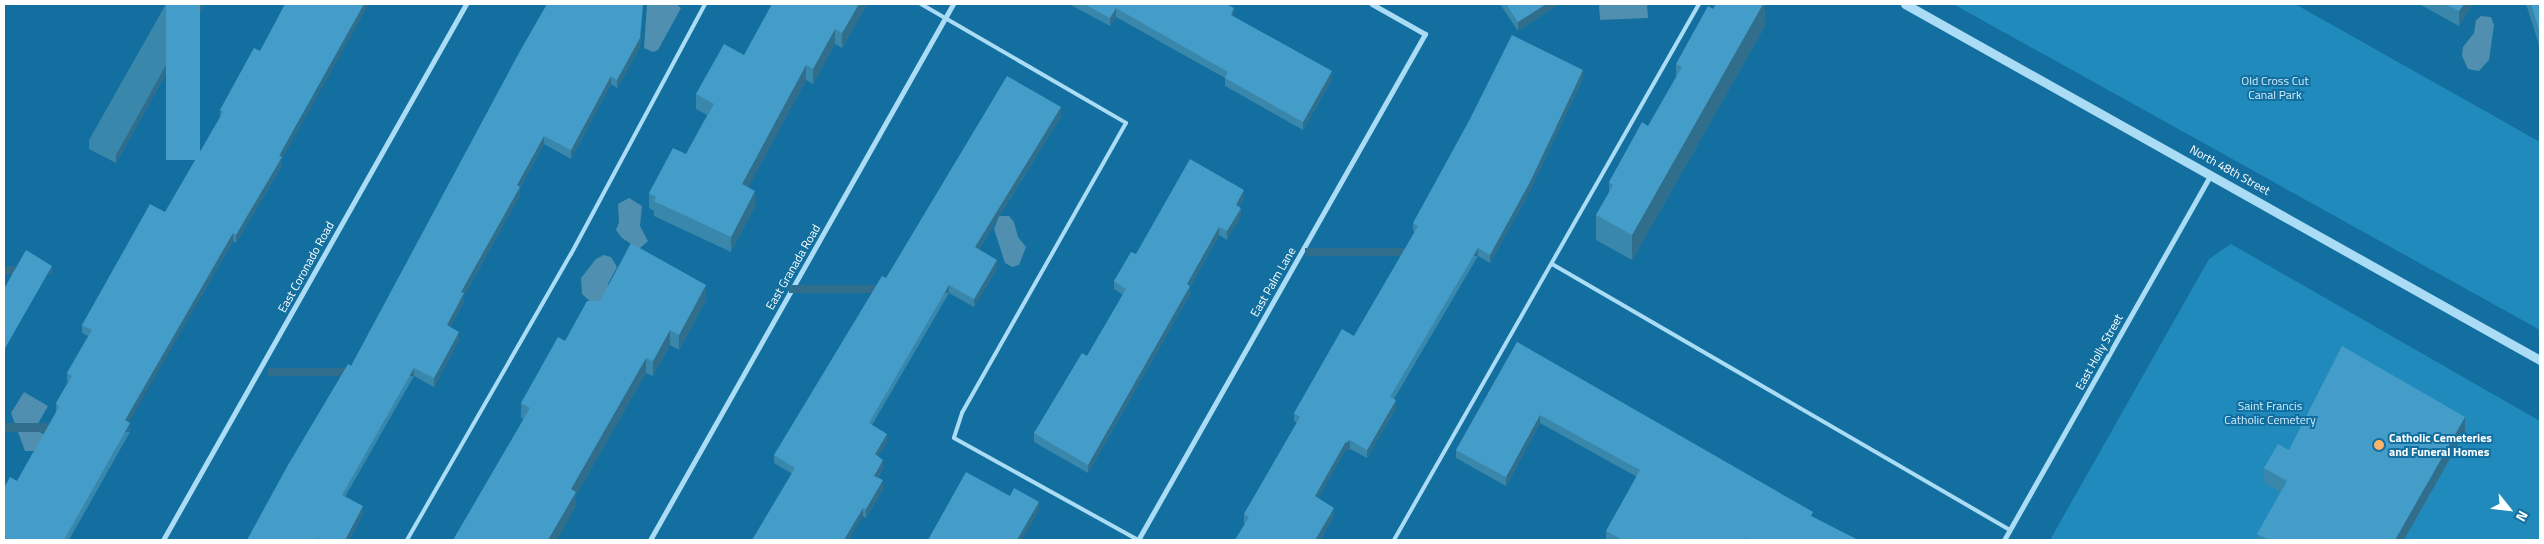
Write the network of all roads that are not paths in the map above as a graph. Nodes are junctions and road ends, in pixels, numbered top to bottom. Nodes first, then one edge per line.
1 (466, 4) edge
2 (705, 4) edge
3 (921, 4) edge
4 (953, 4) edge
5 (1372, 4) edge
6 (1700, 4) edge
7 (1906, 4) edge
8 (945, 19) junction
9 (2212, 174) junction
10 (1552, 264) junction
11 (2540, 360) edge
12 (2010, 530) junction
13 (163, 540) edge
14 (407, 540) edge
15 (650, 540) edge
16 (1138, 540) edge
17 (1394, 540) edge
18 (2004, 540) edge

1 - 13 street, East Coronado Road
2 - 14 lane
3 - 8 lane
4 - 8 street, East Granada Road
5 - 16 street, East Palm Lane
6 - 10 lane
7 - 9 street, North 48th Street
8 - 15 street, East Granada Road
8 - 16 lane
9 - 11 street, North 48th Street
9 - 12 street, East Holly Street
10 - 12 lane
10 - 17 lane
12 - 18 street, East Holly Street

